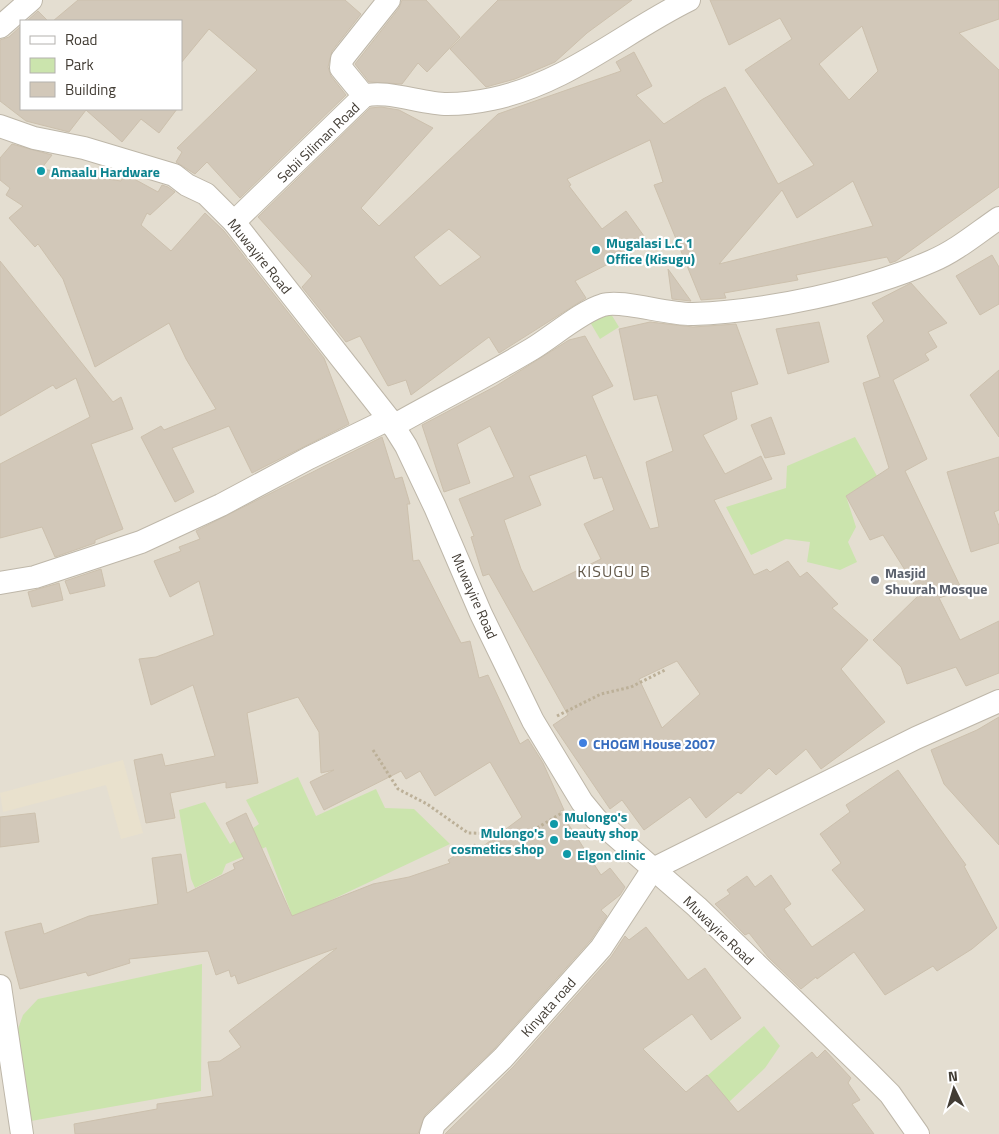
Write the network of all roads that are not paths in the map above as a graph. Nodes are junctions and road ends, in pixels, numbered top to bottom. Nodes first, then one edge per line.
1 (31, 0) edge
2 (389, 0) edge
3 (689, 0) edge
4 (0, 27) edge
5 (364, 96) junction
6 (0, 126) edge
7 (999, 218) edge
8 (234, 222) junction
9 (391, 422) junction
10 (0, 583) edge
11 (999, 701) edge
12 (653, 869) junction
13 (0, 986) edge
14 (22, 1134) edge
15 (431, 1134) edge
16 (918, 1134) edge

1 - 4 street
2 - 5 street
3 - 5 street, Sebii Siliman Road
5 - 8 street, Sebii Siliman Road
6 - 8 street, Muwayire Road
7 - 9 street
8 - 9 street, Muwayire Road
9 - 10 street
9 - 12 street, Muwayire Road
11 - 12 street
12 - 15 street, Kinyata road
12 - 16 street, Muwayire Road
13 - 14 street

